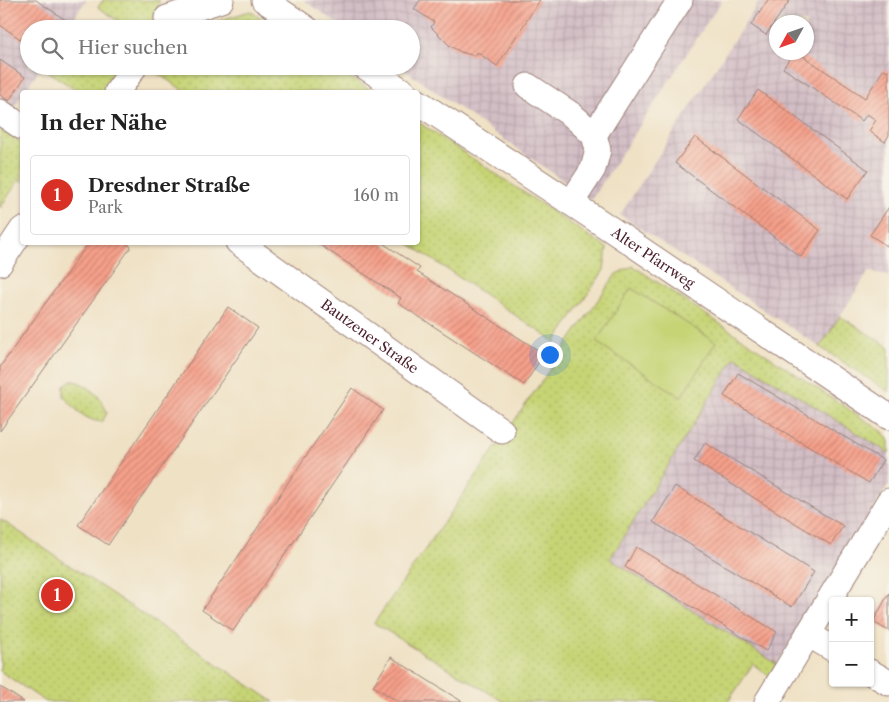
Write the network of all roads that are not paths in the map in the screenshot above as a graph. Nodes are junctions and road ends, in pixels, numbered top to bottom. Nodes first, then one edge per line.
1 (221, 0) edge
2 (264, 0) edge
3 (680, 0) edge
4 (165, 16) edge
5 (294, 20) edge
6 (129, 75) edge
7 (378, 75) edge
8 (528, 86) dead end
9 (118, 90) edge
10 (401, 90) edge
11 (420, 103) edge
12 (0, 112) edge
13 (20, 126) edge
14 (594, 135) junction
15 (571, 203) junction
16 (20, 233) edge
17 (242, 245) edge
18 (0, 263) edge
19 (889, 417) edge
20 (502, 431) dead end
21 (889, 501) edge
22 (808, 634) junction
23 (829, 647) edge
24 (874, 674) edge
25 (889, 683) edge
26 (767, 702) edge

1 - 4 street
2 - 5 street
3 - 14 street
6 - 9 street
7 - 10 street
8 - 14 street
11 - 15 street, Alter Pfarrweg
12 - 13 street
14 - 15 street
15 - 19 street, Alter Pfarrweg
16 - 18 street
17 - 20 street, Bautzener Straße
21 - 22 street
22 - 23 street
22 - 26 street
24 - 25 street

